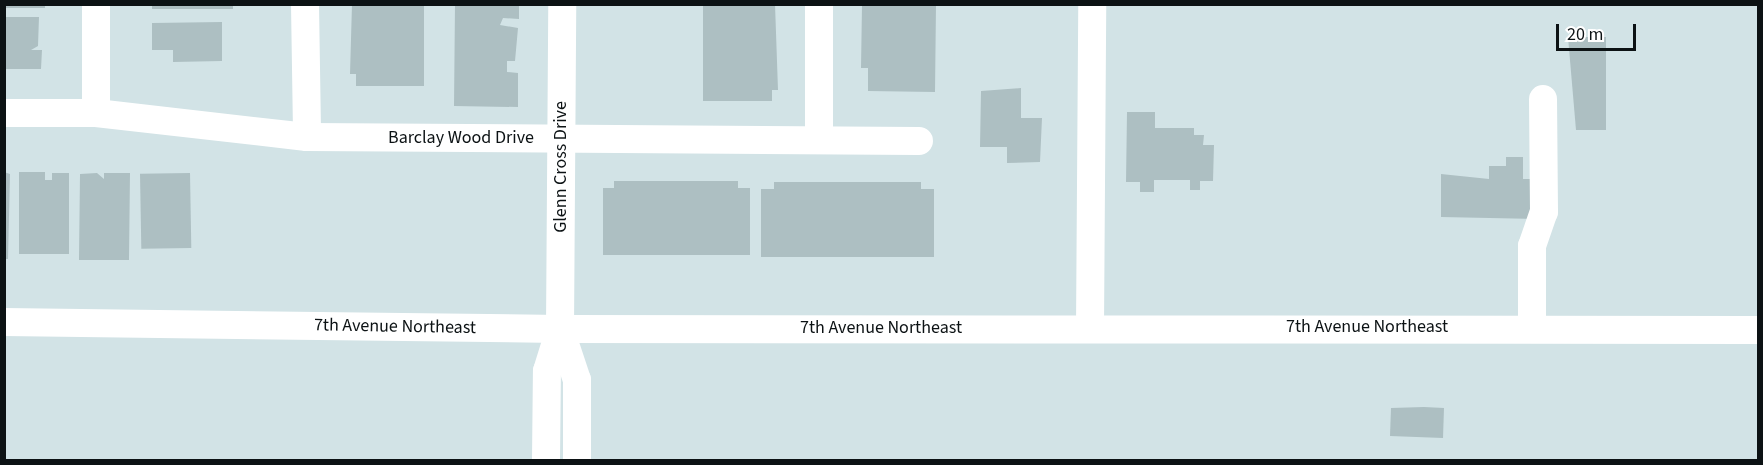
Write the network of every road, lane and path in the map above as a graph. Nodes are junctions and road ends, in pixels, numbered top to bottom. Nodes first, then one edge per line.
1 (96, 4) edge
2 (305, 4) edge
3 (562, 4) edge
4 (819, 4) edge
5 (1092, 4) edge
6 (1543, 99) dead end
7 (4, 113) edge
8 (96, 113) junction
9 (307, 137) junction
10 (561, 138) junction
11 (819, 139) junction
12 (919, 141) dead end
13 (4, 322) edge
14 (1090, 328) junction
15 (1532, 328) junction
16 (560, 329) junction
17 (1758, 330) edge
18 (546, 460) edge
19 (577, 460) edge

1 - 8 street
2 - 9 street
3 - 10 street, Glenn Cross Drive
4 - 11 street
5 - 14 street
6 - 15 street
7 - 8 street, Barclay Wood Drive
8 - 9 street, Barclay Wood Drive
9 - 10 street, Barclay Wood Drive
10 - 11 street, Barclay Wood Drive
10 - 16 street, Glenn Cross Drive
11 - 12 street, Barclay Wood Drive
13 - 16 street, 7th Avenue Northeast
14 - 15 street, 7th Avenue Northeast
14 - 16 street, 7th Avenue Northeast
15 - 17 street, 7th Avenue Northeast
16 - 18 street
16 - 19 street

